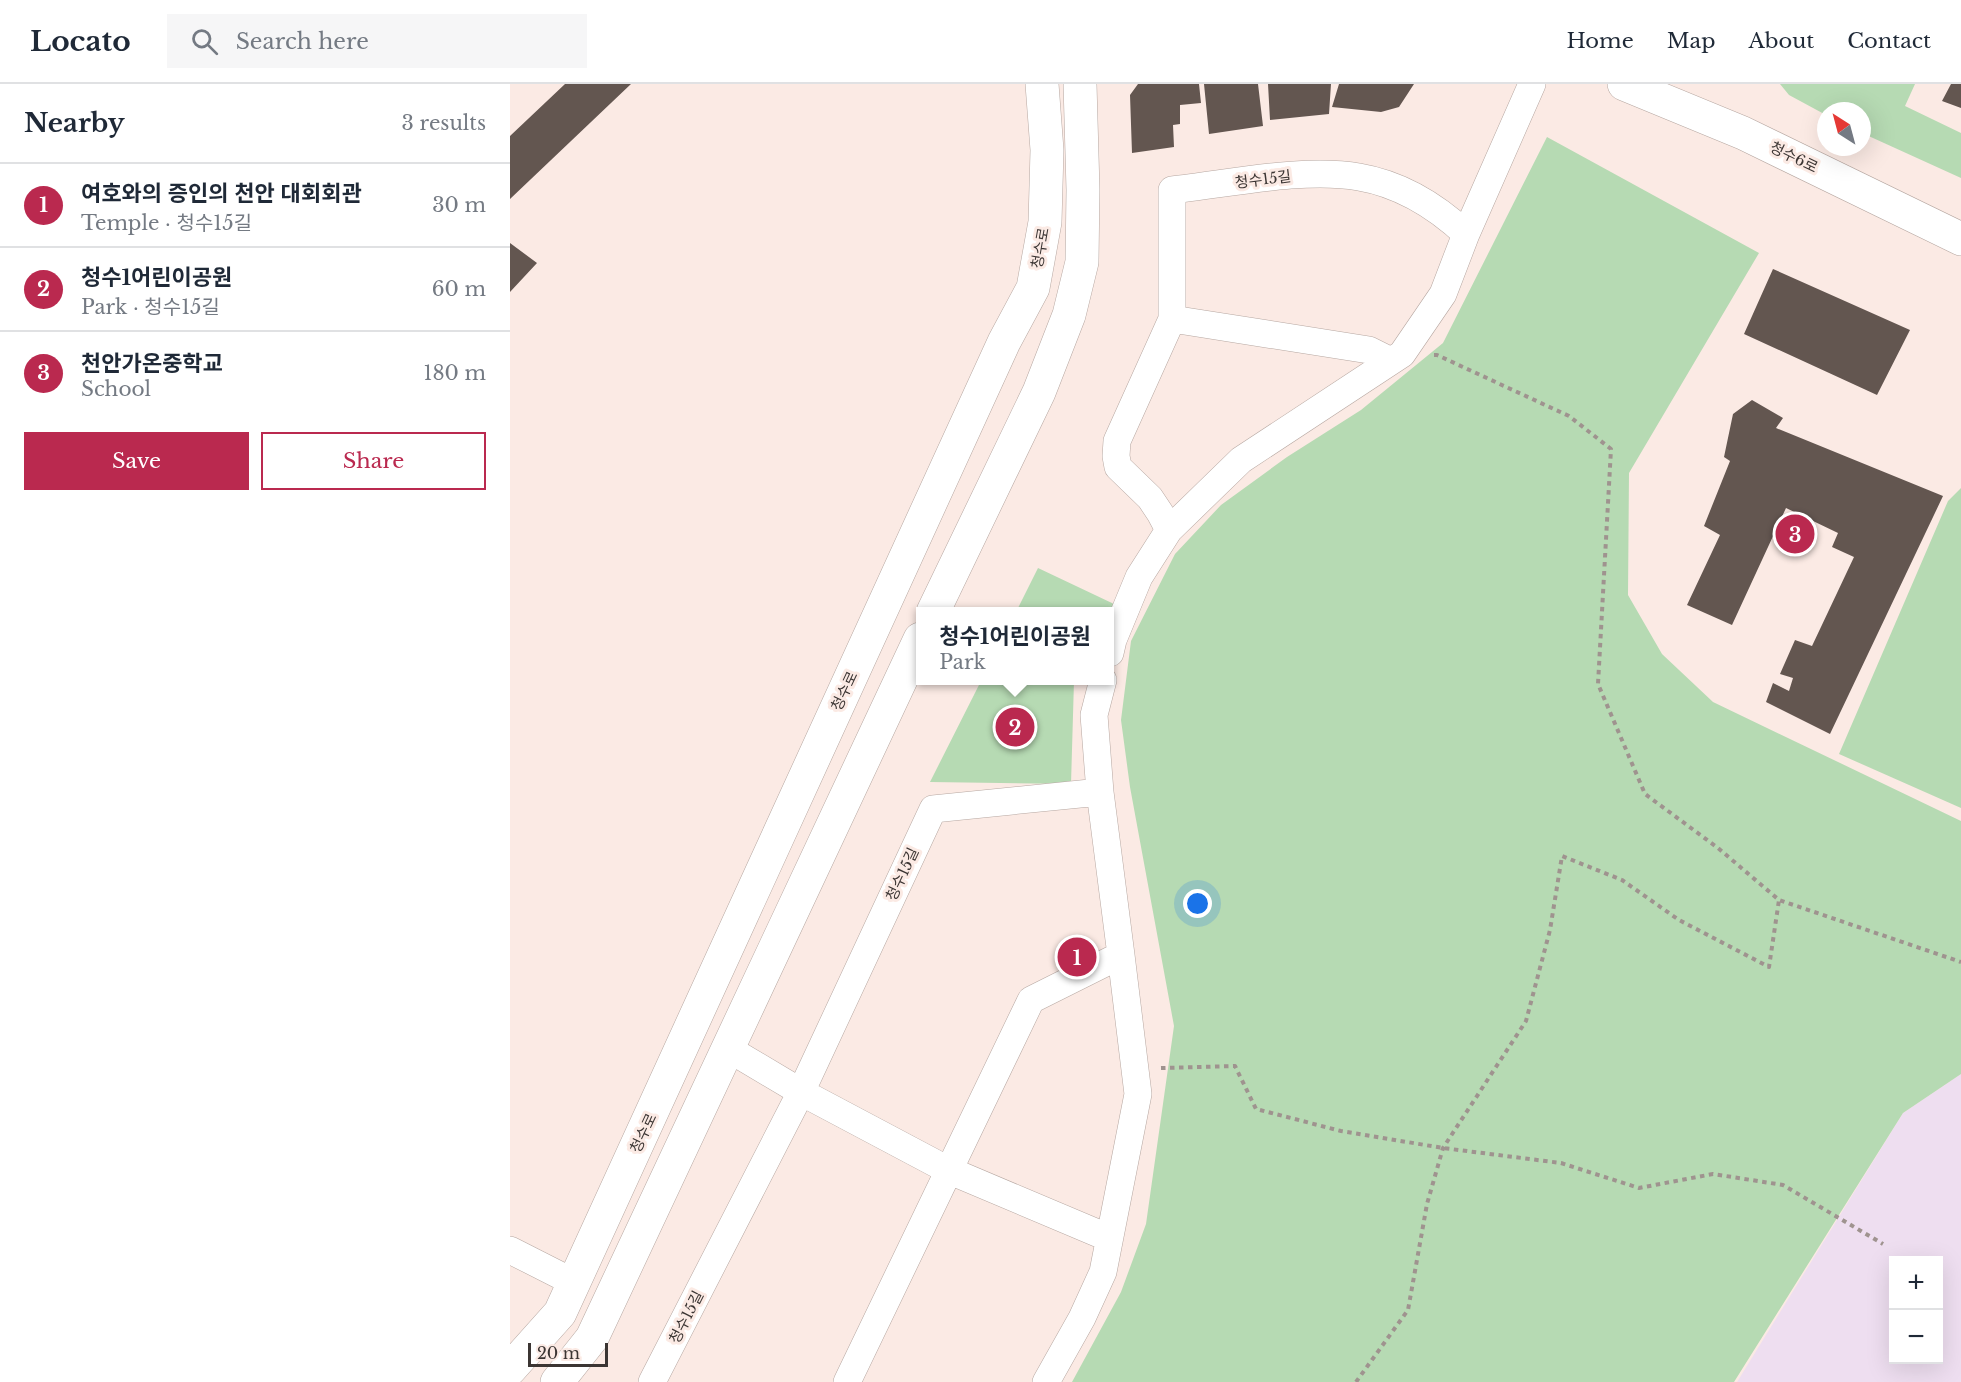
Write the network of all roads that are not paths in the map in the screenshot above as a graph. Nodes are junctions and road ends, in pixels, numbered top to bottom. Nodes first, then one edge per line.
1 (1042, 84) edge
2 (1080, 84) edge
3 (1532, 84) edge
4 (1624, 84) edge
5 (1466, 234) junction
6 (1961, 239) edge
7 (1172, 318) junction
8 (1391, 361) junction
9 (1169, 530) junction
10 (935, 607) edge
11 (1114, 638) edge
12 (916, 650) edge
13 (1102, 685) edge
14 (1100, 792) junction
15 (1121, 955) junction
16 (728, 1048) junction
17 (801, 1092) junction
18 (948, 1170) junction
19 (1109, 1238) junction
20 (510, 1250) edge
21 (574, 1283) junction
22 (510, 1369) edge
23 (557, 1382) edge
24 (652, 1382) edge
25 (847, 1382) edge
26 (1046, 1382) edge

1 - 21 street, 청수로
2 - 10 street
3 - 5 street
4 - 6 street, 청수6로
5 - 7 street, 청수15길
5 - 8 street
7 - 8 street
7 - 9 street, 청수15길
8 - 9 street
9 - 11 street
12 - 16 street
13 - 14 street
14 - 15 street
14 - 17 street, 청수15길
15 - 18 street
15 - 19 street
16 - 17 street
16 - 23 street
17 - 18 street
17 - 24 street, 청수15길
18 - 19 street
18 - 25 street
19 - 26 street
20 - 21 street
21 - 22 street, 청수로

